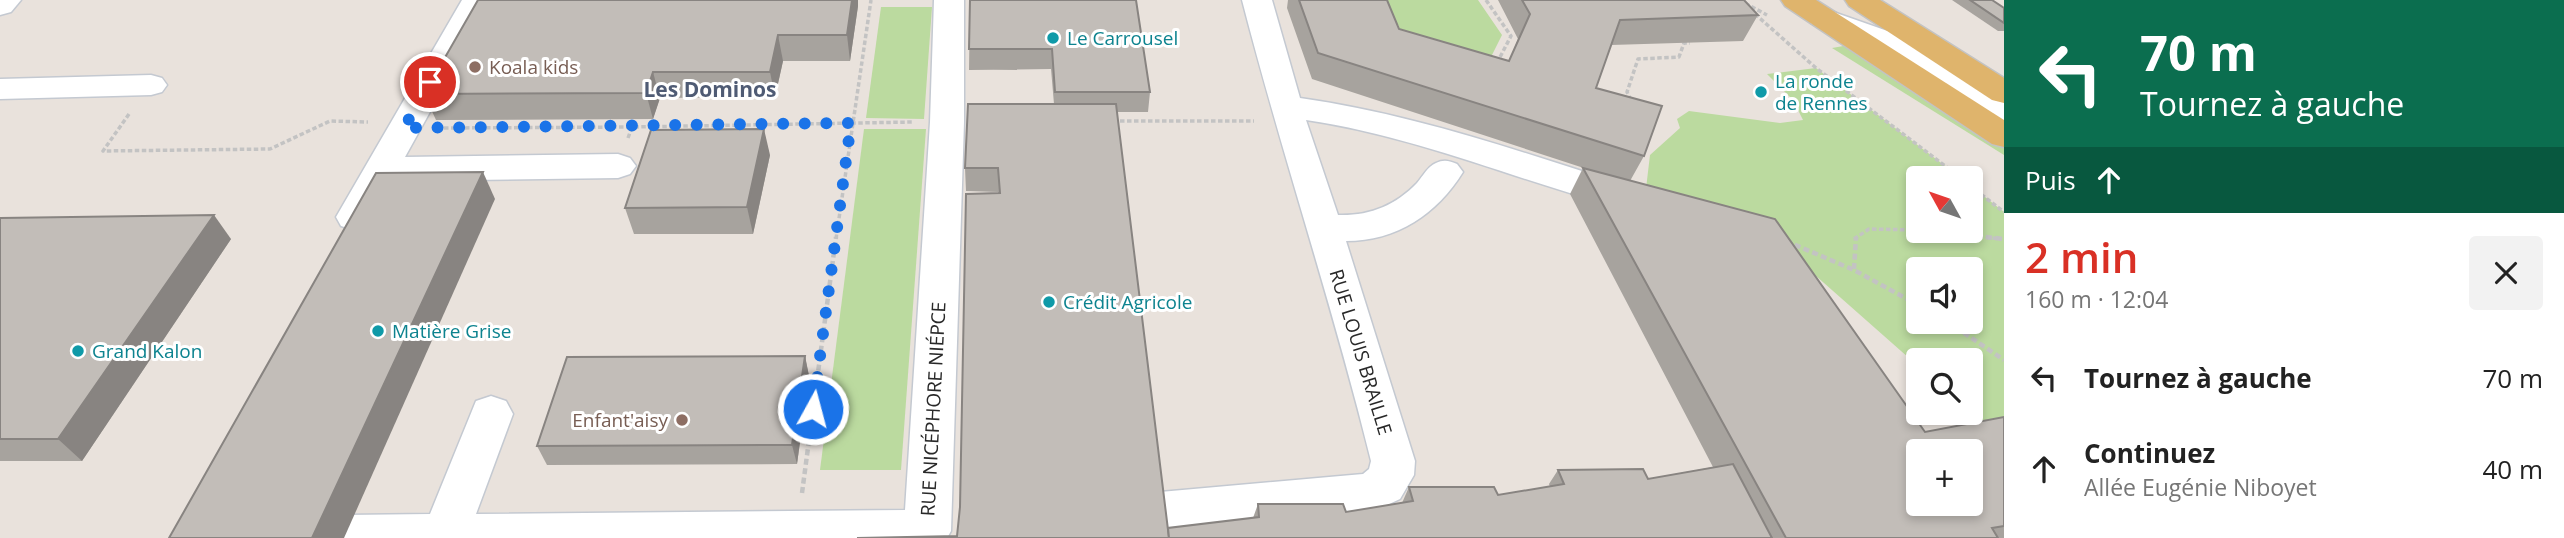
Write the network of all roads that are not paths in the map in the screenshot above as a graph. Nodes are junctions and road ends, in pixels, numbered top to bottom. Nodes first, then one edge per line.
1 (6, 0) edge
2 (477, 0) edge
3 (949, 0) edge
4 (1257, 0) edge
5 (1846, 0) edge
6 (1860, 0) edge
7 (0, 6) edge
8 (1806, 8) edge
9 (1933, 49) junction
10 (151, 85) road end
11 (0, 89) edge
12 (2004, 93) edge
13 (1286, 106) junction
14 (2004, 114) edge
15 (2004, 136) edge
16 (618, 166) road end
17 (381, 169) junction
18 (1445, 172) dead end
19 (1600, 190) edge
20 (1324, 228) junction
21 (334, 252) edge
22 (491, 414) dead end
23 (1160, 513) edge
24 (445, 535) junction
25 (346, 536) dead end

1 - 7 street
2 - 17 street
3 - 24 street, RUE NICÉPHORE NIÉPCE
4 - 13 street, RUE LOUIS BRAILLE
5 - 9 main road
6 - 9 main road
8 - 14 street
8 - 15 main road
9 - 12 main road
10 - 11 street
13 - 19 street
13 - 20 street, RUE LOUIS BRAILLE
16 - 17 street
17 - 21 street
18 - 20 street
20 - 23 street, RUE LOUIS BRAILLE
22 - 24 street
24 - 25 street, RUE NICÉPHORE NIÉPCE

